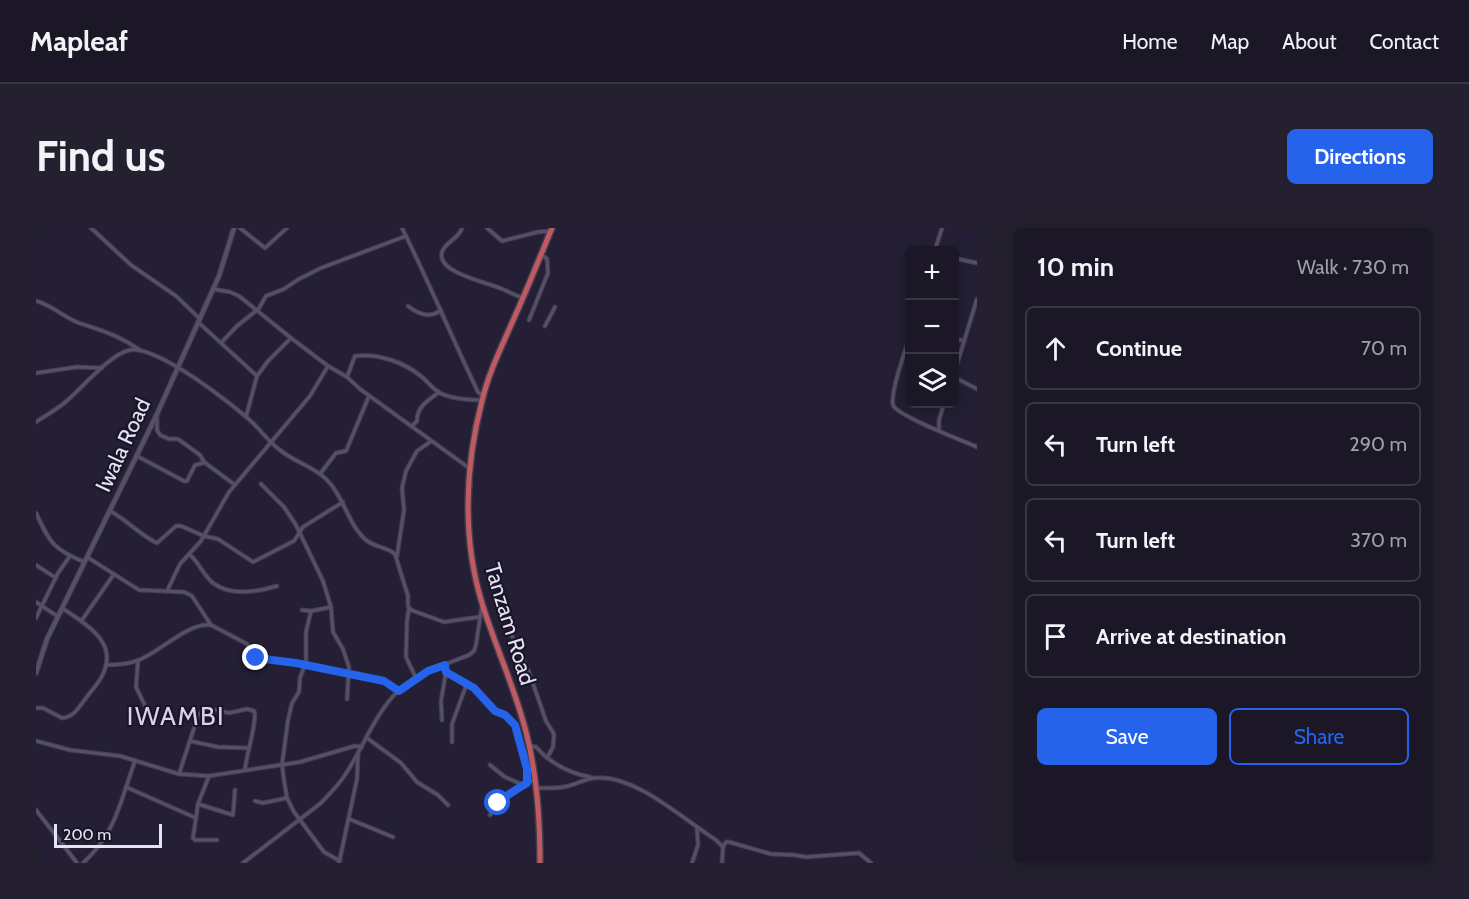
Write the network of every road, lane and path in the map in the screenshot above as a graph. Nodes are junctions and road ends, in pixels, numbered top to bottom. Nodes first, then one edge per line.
1 (91, 228) edge
2 (234, 228) edge
3 (240, 228) edge
4 (287, 228) edge
5 (402, 228) edge
6 (462, 228) edge
7 (487, 228) edge
8 (942, 228) edge
9 (551, 230) edge
10 (406, 236) junction
11 (936, 246) edge
12 (541, 254) junction
13 (959, 259) edge
14 (977, 263) edge
15 (213, 289) junction
16 (523, 298) junction
17 (977, 298) edge
18 (36, 301) edge
19 (976, 305) edge
20 (408, 306) dead end
21 (555, 307) dead end
22 (258, 310) junction
23 (441, 310) junction
24 (198, 320) junction
25 (529, 320) dead end
26 (545, 326) dead end
27 (291, 338) junction
28 (959, 340) edge
29 (964, 341) junction
30 (221, 343) junction
31 (142, 351) junction
32 (905, 351) edge
33 (959, 358) edge
34 (328, 366) junction
35 (177, 367) junction
36 (102, 368) junction
37 (36, 373) edge
38 (257, 376) junction
39 (347, 377) junction
40 (959, 378) edge
41 (977, 389) edge
42 (439, 392) junction
43 (370, 396) junction
44 (483, 398) junction
45 (943, 408) edge
46 (157, 414) junction
47 (246, 417) junction
48 (36, 422) edge
49 (412, 427) junction
50 (940, 430) junction
51 (430, 441) junction
52 (271, 443) junction
53 (977, 447) edge
54 (137, 456) junction
55 (204, 462) junction
56 (469, 468) junction
57 (320, 474) junction
58 (261, 484) dead end
59 (235, 485) junction
60 (343, 502) junction
61 (110, 511) junction
62 (36, 513) edge
63 (299, 531) junction
64 (204, 536) junction
65 (189, 554) junction
66 (70, 556) junction
67 (87, 557) junction
68 (397, 558) junction
69 (84, 562) junction
70 (36, 565) edge
71 (114, 574) junction
72 (56, 578) junction
73 (277, 586) dead end
74 (167, 591) junction
75 (36, 602) edge
76 (482, 603) junction
77 (42, 606) junction
78 (331, 607) junction
79 (62, 608) junction
80 (409, 608) junction
81 (302, 610) dead end
82 (311, 611) junction
83 (57, 616) junction
84 (479, 617) junction
85 (36, 618) edge
86 (82, 620) junction
87 (211, 625) junction
88 (512, 636) dead end
89 (138, 660) junction
90 (106, 665) junction
91 (445, 665) junction
92 (305, 666) junction
93 (446, 672) junction
94 (36, 673) edge
95 (349, 674) junction
96 (416, 678) junction
97 (467, 683) junction
98 (399, 691) junction
99 (347, 699) dead end
100 (36, 708) edge
101 (442, 720) dead end
102 (153, 722) dead end
103 (367, 738) junction
104 (36, 741) edge
105 (190, 741) junction
106 (452, 742) dead end
107 (529, 746) junction
108 (362, 747) junction
109 (248, 748) junction
110 (358, 753) junction
111 (547, 758) junction
112 (135, 761) junction
113 (282, 765) junction
114 (490, 765) dead end
115 (244, 769) junction
116 (179, 774) junction
117 (209, 776) junction
118 (595, 777) junction
119 (534, 779) junction
120 (525, 784) junction
121 (126, 787) junction
122 (536, 788) junction
123 (235, 790) dead end
124 (286, 798) junction
125 (255, 801) dead end
126 (198, 804) junction
127 (448, 806) dead end
128 (36, 810) edge
129 (490, 815) dead end
130 (196, 818) junction
131 (349, 819) junction
132 (300, 820) junction
133 (697, 827) junction
134 (393, 837) dead end
135 (217, 840) dead end
136 (723, 847) junction
137 (806, 857) junction
138 (339, 862) edge
139 (76, 863) edge
140 (83, 863) edge
141 (243, 863) edge
142 (540, 863) edge
143 (692, 863) edge
144 (722, 863) edge
145 (806, 863) edge
146 (871, 863) edge

1 - 24 street
2 - 15 street, Iwala Road
3 - 4 street
5 - 10 street
6 - 16 street
7 - 9 street
8 - 11 street
9 - 12 highway, Tanzam Road
10 - 22 street
10 - 23 street
12 - 16 highway, Tanzam Road
12 - 25 street
13 - 14 street
15 - 22 street
15 - 24 street, Iwala Road
16 - 44 highway, Tanzam Road
17 - 19 street
18 - 31 street
19 - 29 street
20 - 23 street
21 - 26 street
22 - 27 street
22 - 30 street
23 - 44 street
24 - 30 street
24 - 35 street, Iwala Road
27 - 34 street
27 - 38 street
28 - 29 street
29 - 33 street
30 - 38 street
31 - 35 street
31 - 36 street
32 - 50 street
34 - 39 street
34 - 52 street
35 - 46 street, Iwala Road
35 - 47 street
36 - 37 street
36 - 48 street
38 - 47 street
39 - 42 street
39 - 43 street
40 - 41 street
42 - 44 street
42 - 49 street
43 - 49 street
43 - 57 street
44 - 56 highway, Tanzam Road
45 - 50 street
46 - 54 street, Iwala Road
46 - 55 street
47 - 52 street
49 - 51 street
50 - 53 street
51 - 56 street
51 - 68 street
52 - 57 street
52 - 59 street
54 - 55 street
54 - 61 street, Iwala Road
55 - 59 street
56 - 76 highway, Tanzam Road
57 - 60 street
58 - 63 street
59 - 64 street
60 - 63 street
60 - 68 street
61 - 64 street
61 - 67 street, Iwala Road
62 - 66 street
63 - 64 street
63 - 78 street
64 - 65 street
65 - 73 street
65 - 74 street
66 - 69 street
66 - 72 street
67 - 69 street, Iwala Road
67 - 71 street
68 - 80 street
69 - 79 street, Iwala Road
70 - 72 street
71 - 74 street
71 - 86 street
72 - 77 street
74 - 87 street
75 - 77 street
76 - 84 street
76 - 107 highway, Tanzam Road
77 - 83 street
77 - 85 street
78 - 82 street
78 - 95 street
79 - 83 street, Iwala Road
79 - 86 street
80 - 84 street
80 - 96 street
81 - 82 street
82 - 92 street
83 - 94 street, Iwala Road
84 - 91 street
86 - 90 street
87 - 89 street
87 - 92 street
88 - 111 street
89 - 90 street
89 - 102 street
90 - 100 street
91 - 93 street
91 - 96 street
92 - 95 street
92 - 113 street
93 - 97 street
93 - 101 street
95 - 98 street
95 - 99 street
96 - 98 street
97 - 106 street
97 - 120 street
98 - 103 street
103 - 108 street
103 - 127 street
104 - 112 street
105 - 109 street
105 - 109 street
105 - 116 street
107 - 111 street
107 - 119 highway, Tanzam Road
108 - 110 street
108 - 113 street
109 - 115 street
110 - 131 street
110 - 132 street
111 - 118 street
112 - 116 street
112 - 121 street
113 - 115 street
113 - 124 street
114 - 120 street
115 - 117 street
116 - 117 street
117 - 126 street
118 - 122 street
118 - 133 street
119 - 120 street
119 - 122 highway, Tanzam Road
120 - 129 street
121 - 130 street
121 - 140 street
122 - 142 highway, Tanzam Road
123 - 126 street
124 - 125 street
124 - 132 street
126 - 130 street
128 - 139 street
130 - 135 street
131 - 134 street
131 - 138 street
132 - 138 street
132 - 141 street
133 - 136 street
133 - 143 street
136 - 137 street
136 - 144 street
137 - 145 street
137 - 146 street

